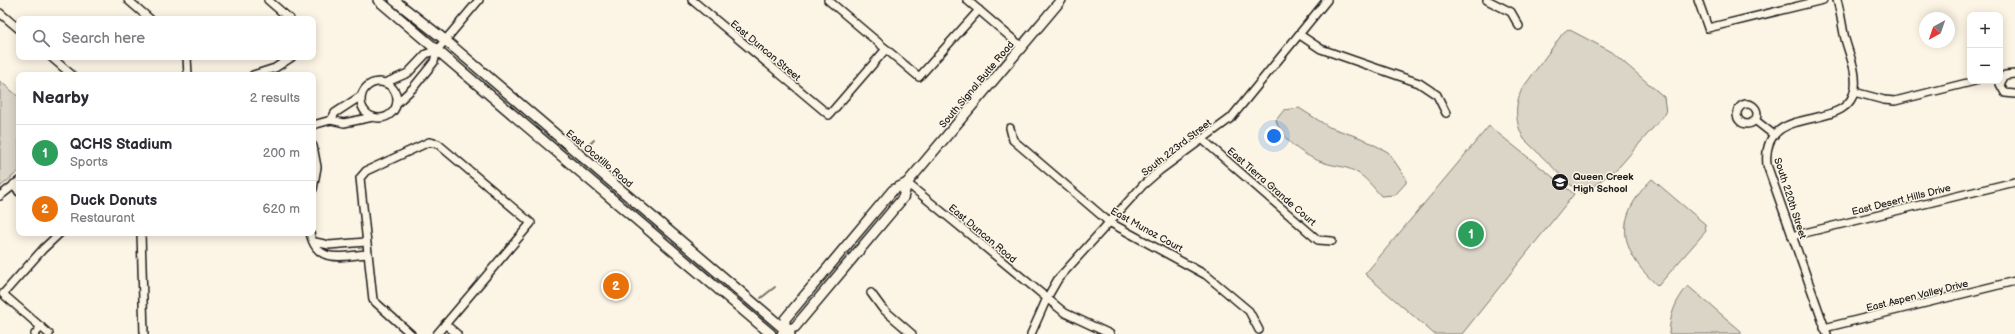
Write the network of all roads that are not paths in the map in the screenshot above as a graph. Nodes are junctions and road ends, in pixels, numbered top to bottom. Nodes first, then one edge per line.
1 (128, 0) edge
2 (268, 0) edge
3 (378, 0) edge
4 (394, 0) edge
5 (479, 0) edge
6 (692, 0) edge
7 (828, 0) edge
8 (967, 0) edge
9 (1061, 0) edge
10 (1327, 0) edge
11 (1487, 0) edge
12 (1698, 0) edge
13 (1823, 0) edge
14 (1837, 0) edge
15 (979, 10) junction
16 (0, 13) edge
17 (147, 16) edge
18 (287, 16) edge
19 (1519, 26) dead end
20 (16, 27) edge
21 (1300, 35) junction
22 (445, 40) junction
23 (1022, 47) junction
24 (886, 49) junction
25 (437, 50) junction
26 (54, 60) edge
27 (187, 60) edge
28 (287, 60) edge
29 (68, 72) edge
30 (188, 72) edge
31 (262, 72) edge
32 (2015, 74) edge
33 (2003, 78) edge
34 (385, 83) junction
35 (1967, 83) edge
36 (2001, 84) edge
37 (1854, 92) junction
38 (2015, 94) edge
39 (361, 96) junction
40 (397, 103) junction
41 (1446, 113) dead end
42 (374, 117) junction
43 (331, 120) junction
44 (1755, 120) dead end
45 (316, 124) edge
46 (1010, 128) dead end
47 (1774, 135) junction
48 (1202, 139) junction
49 (316, 162) edge
50 (316, 172) edge
51 (2015, 182) edge
52 (16, 183) edge
53 (907, 183) junction
54 (0, 196) edge
55 (1109, 222) junction
56 (53, 236) edge
57 (141, 236) edge
58 (312, 236) edge
59 (1792, 236) junction
60 (1332, 241) dead end
61 (315, 242) junction
62 (366, 242) junction
63 (367, 254) junction
64 (2015, 281) edge
65 (871, 293) dead end
66 (1047, 298) junction
67 (445, 324) junction
68 (41, 327) junction
69 (1260, 330) dead end
70 (1825, 331) edge
71 (786, 333) edge
72 (34, 334) edge
73 (49, 334) edge
74 (144, 334) edge
75 (412, 334) edge
76 (437, 334) edge
77 (457, 334) edge
78 (771, 334) edge
79 (912, 334) edge
80 (1031, 334) edge
81 (1110, 334) edge

1 - 17 street
2 - 18 street
3 - 25 main road
4 - 22 main road, East Ocotillo Road
5 - 22 street
6 - 24 street, East Duncan Street
7 - 24 street
8 - 15 street
9 - 23 main road, South Signal Butte Road
10 - 21 street, South 223rd Street
11 - 19 street
12 - 13 street
14 - 37 street
15 - 23 street
15 - 24 street
16 - 20 street
21 - 41 street
21 - 48 street, South 223rd Street
22 - 25 street
22 - 71 main road, East Ocotillo Road
23 - 53 main road, South Signal Butte Road
25 - 34 street
25 - 40 street
25 - 78 main road
26 - 29 street
27 - 30 street
28 - 31 street
32 - 33 street
34 - 39 street
34 - 40 street
35 - 37 street
36 - 38 street
37 - 47 street
39 - 42 street
39 - 43 street
40 - 42 street
42 - 43 street
43 - 45 street
44 - 47 street
46 - 55 street, East Munoz Court
47 - 59 street, South 220th Street
48 - 55 street, South 223rd Street
48 - 60 street, East Tierra Grande Court
49 - 50 street
51 - 59 street, East Desert Hills Drive
52 - 54 street
53 - 66 street, East Duncan Road
53 - 71 main road, South Signal Butte Road
53 - 71 main road, South Signal Butte Road
55 - 66 street, South 223rd Street
55 - 69 street, East Munoz Court
56 - 68 street
57 - 74 street
58 - 61 street
59 - 70 street, South 220th Street
61 - 62 street
61 - 63 street
62 - 63 street
62 - 67 street
63 - 75 street
64 - 70 street, East Aspen Valley Drive
65 - 79 street
66 - 80 street, South 223rd Street
66 - 81 street, East Duncan Road
67 - 76 street
67 - 77 street
68 - 72 street
68 - 73 street

